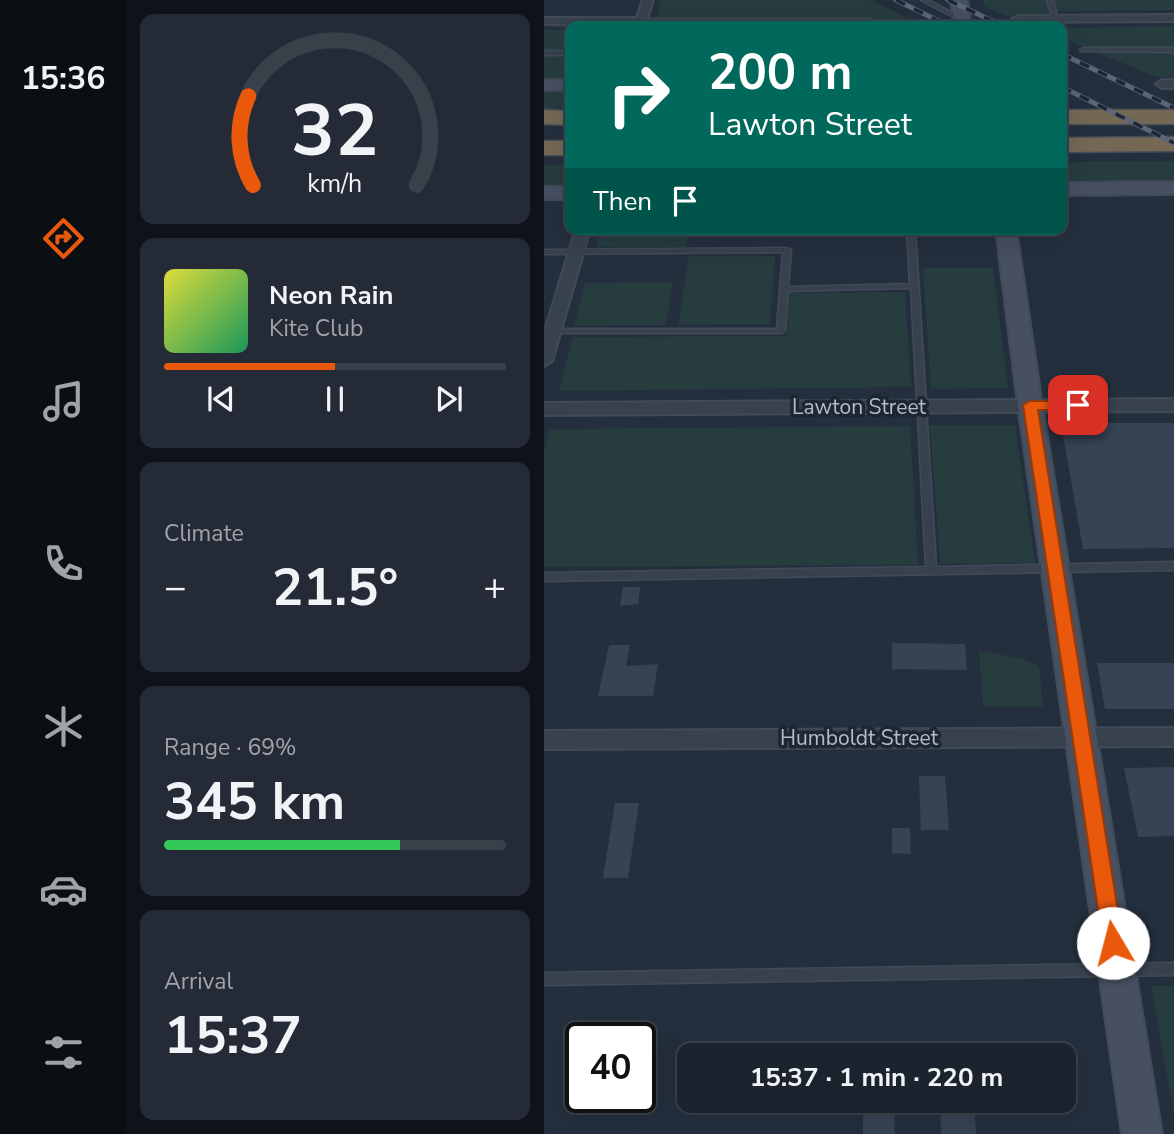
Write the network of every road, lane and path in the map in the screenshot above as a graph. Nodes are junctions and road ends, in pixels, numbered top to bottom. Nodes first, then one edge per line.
1 (648, 0) edge
2 (924, 0) edge
3 (959, 0) edge
4 (1050, 0) edge
5 (1018, 19) dead end
6 (1056, 19) junction
7 (1174, 19) edge
8 (544, 21) edge
9 (565, 21) edge
10 (642, 21) edge
11 (959, 21) edge
12 (962, 21) edge
13 (1083, 50) dead end
14 (1174, 50) edge
15 (544, 53) edge
16 (565, 53) edge
17 (544, 85) edge
18 (565, 85) edge
19 (1067, 117) edge
20 (1174, 117) edge
21 (544, 119) edge
22 (565, 119) edge
23 (1174, 144) edge
24 (1067, 145) edge
25 (544, 148) edge
26 (565, 148) edge
27 (1174, 188) edge
28 (1067, 189) edge
29 (544, 193) edge
30 (565, 193) edge
31 (581, 235) edge
32 (911, 235) edge
33 (1007, 235) edge
34 (544, 252) edge
35 (576, 252) junction
36 (914, 286) junction
37 (784, 289) junction
38 (548, 331) edge
39 (544, 361) edge
40 (1030, 405) junction
41 (1174, 405) edge
42 (922, 407) junction
43 (544, 409) edge
44 (1174, 566) edge
45 (1057, 567) junction
46 (931, 569) junction
47 (544, 577) edge
48 (1082, 736) junction
49 (1174, 737) edge
50 (544, 740) edge
51 (1117, 969) junction
52 (1174, 969) edge
53 (544, 979) edge
54 (1142, 1134) edge

1 - 10 street
2 - 11 lane
3 - 12 street
4 - 6 lane
5 - 6 street
6 - 7 street
8 - 9 street
13 - 14 lane
15 - 16 lane
17 - 18 street
19 - 20 highway
21 - 22 highway
23 - 24 highway
25 - 26 highway
27 - 28 street
29 - 30 street
31 - 35 street
32 - 36 lane
33 - 40 street
34 - 35 lane
35 - 37 lane
35 - 38 street
36 - 37 lane
36 - 42 lane
37 - 38 lane
38 - 39 street
40 - 41 street, Lawton Street
40 - 42 street, Lawton Street
40 - 45 street
42 - 43 street, Lawton Street
42 - 46 lane
44 - 45 lane
45 - 46 lane
45 - 48 street
46 - 47 lane
48 - 49 street, Humboldt Street
48 - 50 street, Humboldt Street
48 - 51 street
51 - 52 lane
51 - 53 lane
51 - 54 street

